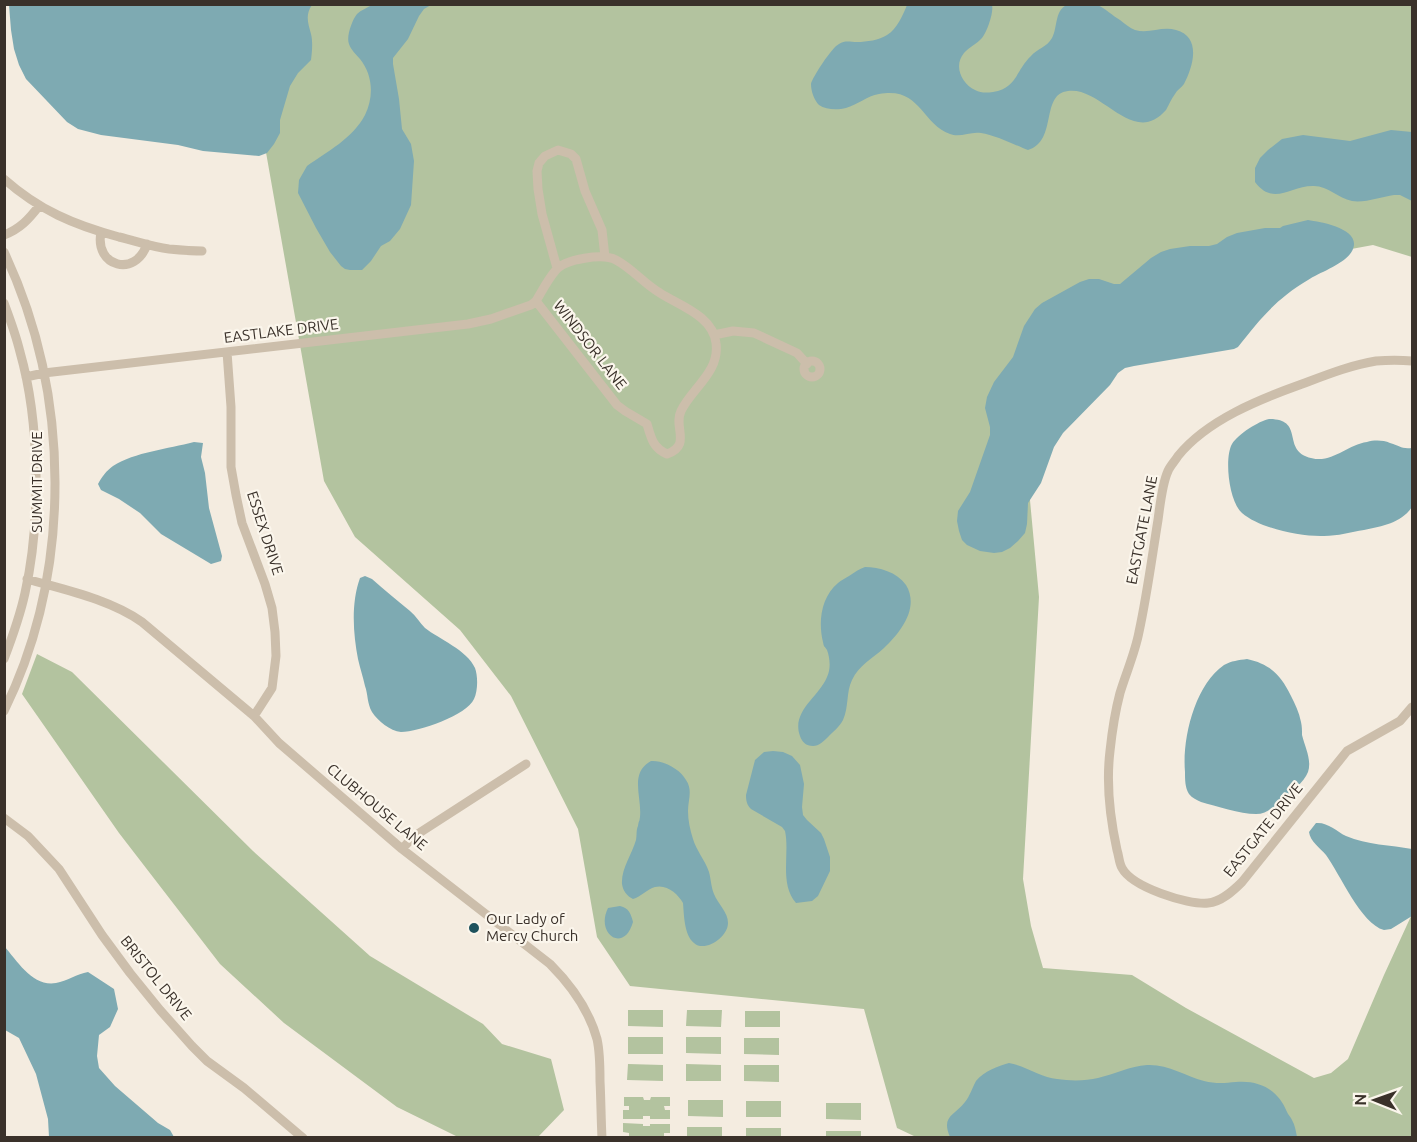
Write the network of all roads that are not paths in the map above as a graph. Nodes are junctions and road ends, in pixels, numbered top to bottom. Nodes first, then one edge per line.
1 (4, 179) edge
2 (39, 206) junction
3 (101, 232) junction
4 (4, 235) edge
5 (147, 244) junction
6 (202, 251) dead end
7 (4, 252) edge
8 (605, 257) junction
9 (557, 268) junction
10 (536, 301) junction
11 (4, 303) edge
12 (714, 335) junction
13 (227, 352) junction
14 (1413, 361) edge
15 (807, 364) dead end
16 (44, 373) junction
17 (26, 377) junction
18 (27, 579) junction
19 (45, 584) junction
20 (4, 659) edge
21 (1413, 707) edge
22 (4, 711) edge
23 (254, 716) junction
24 (1113, 722) joint
25 (526, 764) dead end
26 (4, 818) edge
27 (402, 849) junction
28 (303, 1137) edge
29 (602, 1137) edge

1 - 2 street
2 - 3 street
2 - 4 street
3 - 5 street
3 - 5 street
5 - 6 street
7 - 16 street, SUMMIT DRIVE
8 - 9 street
8 - 9 street
8 - 12 street
9 - 10 street, WINDSOR LANE
10 - 12 street, WINDSOR LANE
10 - 13 street, EASTLAKE DRIVE
11 - 17 street, SUMMIT DRIVE
12 - 15 street
13 - 16 street, EASTLAKE DRIVE
13 - 23 street, ESSEX DRIVE
14 - 24 street, EASTGATE LANE
16 - 17 street, EASTLAKE DRIVE
16 - 19 street, SUMMIT DRIVE
17 - 18 street, SUMMIT DRIVE
18 - 19 street, CLUBHOUSE LANE
18 - 20 street, SUMMIT DRIVE
19 - 22 street, SUMMIT DRIVE
19 - 23 street, CLUBHOUSE LANE
21 - 24 street, EASTGATE DRIVE
23 - 27 street, CLUBHOUSE LANE
25 - 27 street
26 - 28 street, BRISTOL DRIVE
27 - 29 street, CLUBHOUSE LANE

